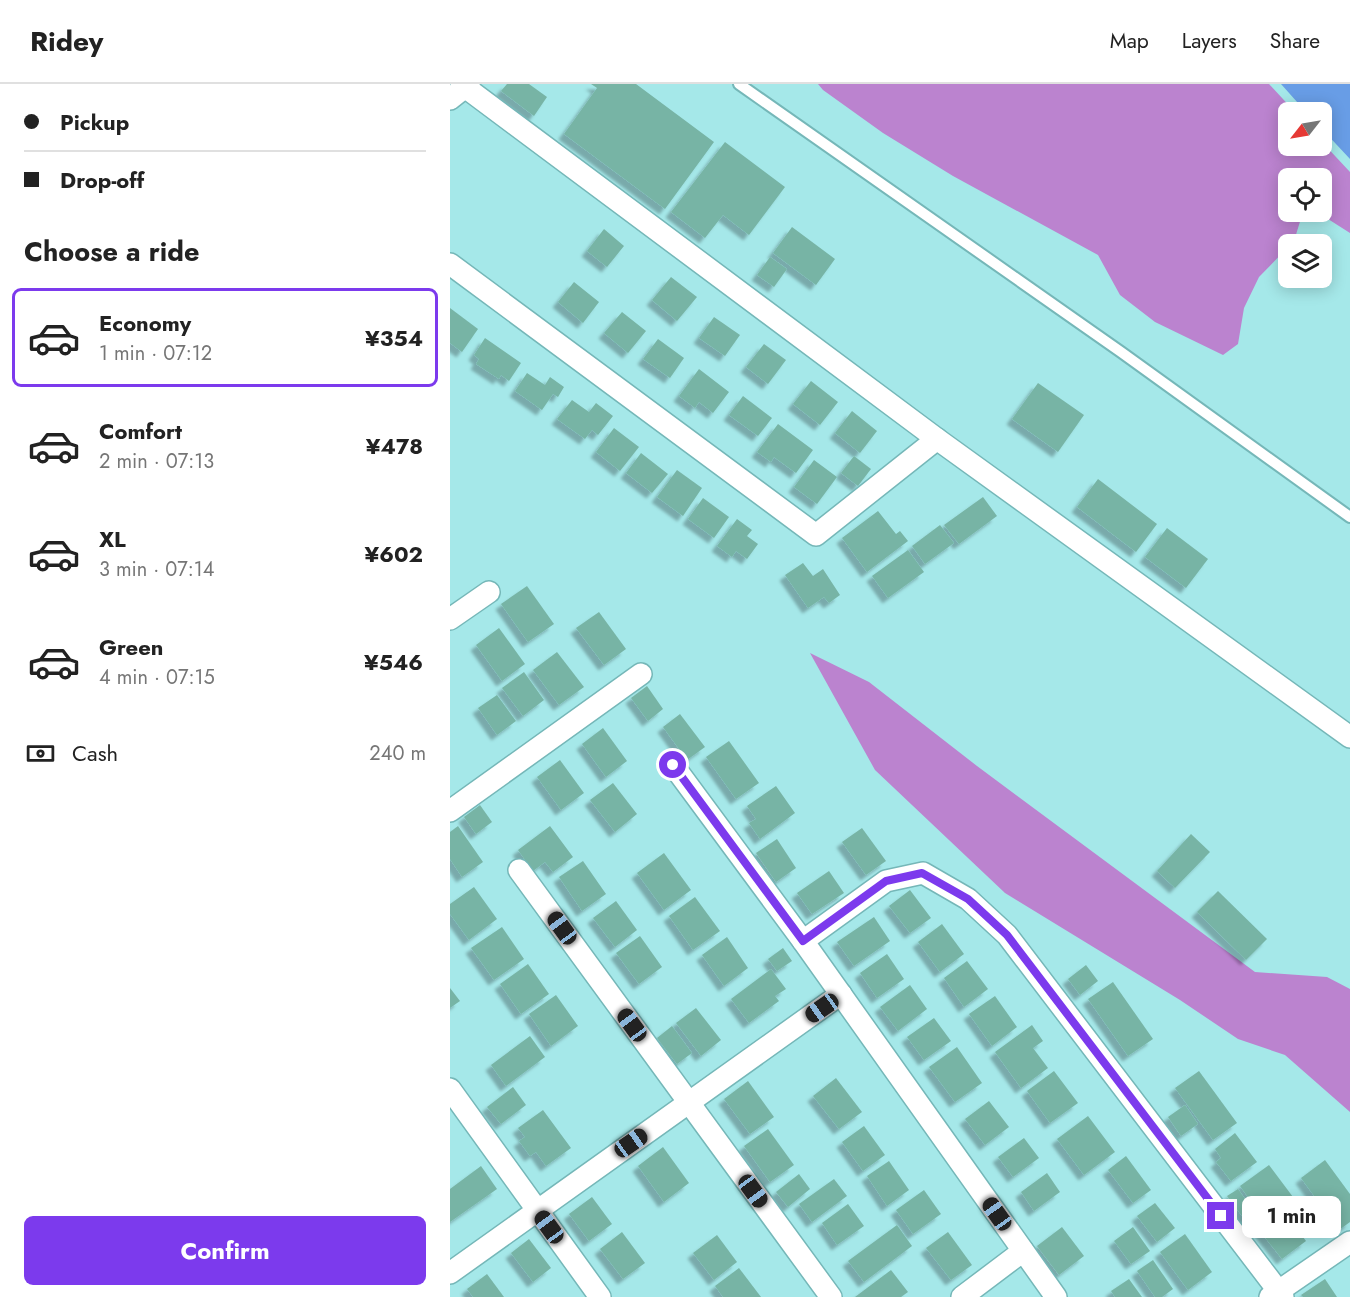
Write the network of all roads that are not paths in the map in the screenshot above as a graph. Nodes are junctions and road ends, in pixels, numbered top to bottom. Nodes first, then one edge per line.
1 (739, 84) edge
2 (461, 89) edge
3 (450, 264) edge
4 (937, 440) junction
5 (1350, 517) edge
6 (489, 592) dead end
7 (450, 619) edge
8 (641, 674) dead end
9 (1350, 737) edge
10 (673, 765) dead end
11 (450, 810) edge
12 (519, 870) dead end
13 (803, 941) junction
14 (841, 994) junction
15 (450, 1089) edge
16 (688, 1103) junction
17 (536, 1210) junction
18 (1350, 1242) edge
19 (1023, 1251) junction
20 (450, 1273) edge
21 (1277, 1295) edge
22 (600, 1297) edge
23 (831, 1297) edge
24 (962, 1297) edge
25 (1056, 1297) edge

1 - 5 lane
2 - 4 street
3 - 4 street
4 - 9 street
6 - 7 street
8 - 11 street
10 - 13 street
12 - 16 street
13 - 14 street
13 - 21 street
14 - 16 street
14 - 19 street
15 - 17 street
16 - 17 street
16 - 23 street
17 - 20 street
17 - 22 street
18 - 21 street
19 - 24 street
19 - 25 street

